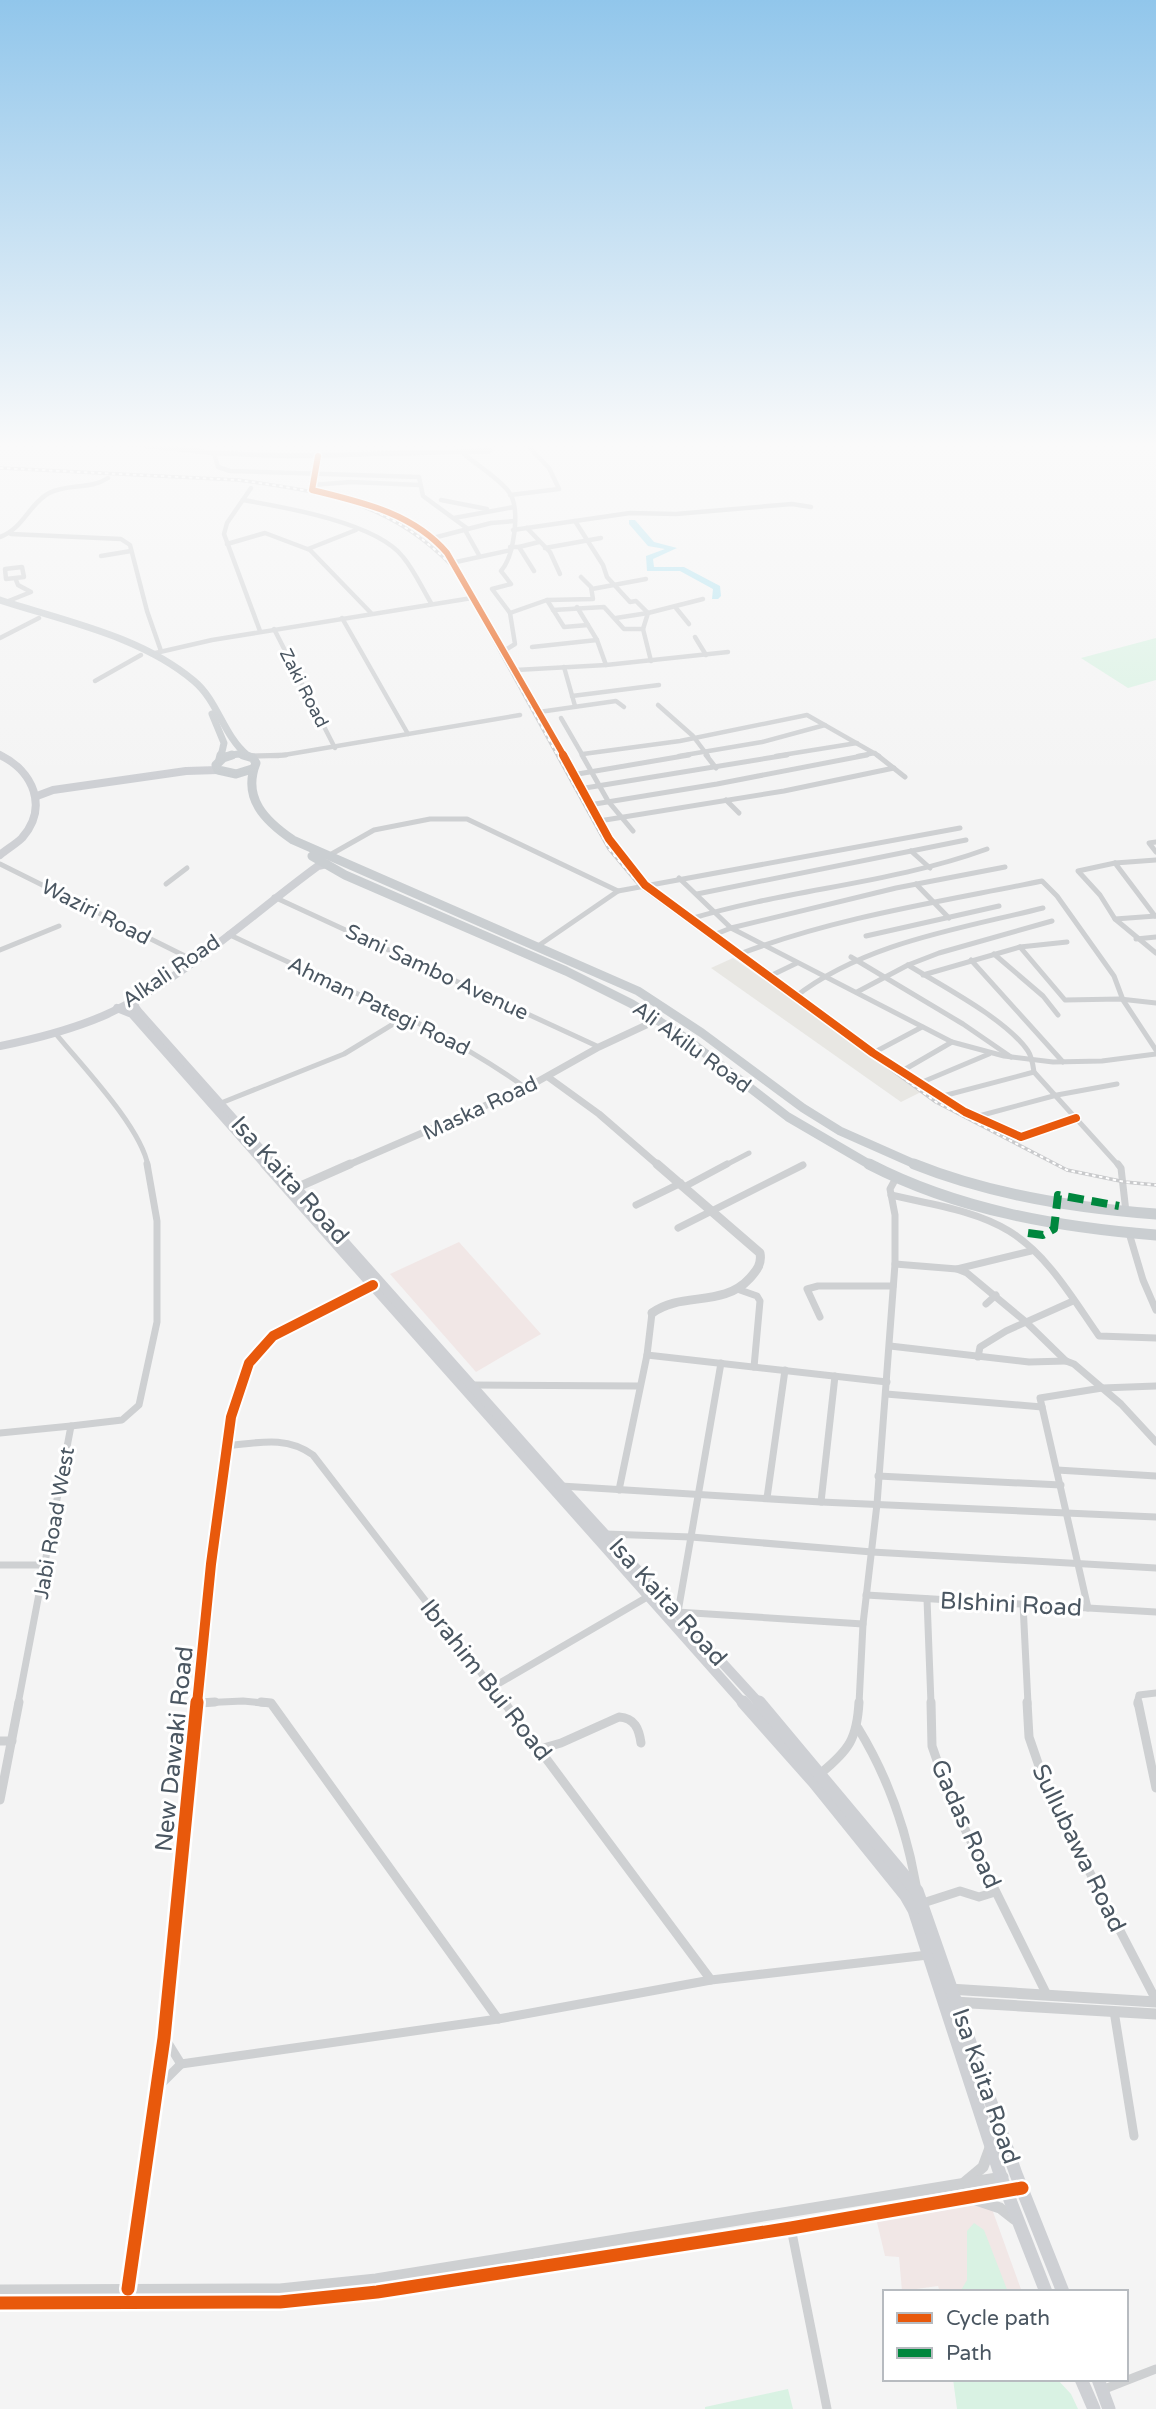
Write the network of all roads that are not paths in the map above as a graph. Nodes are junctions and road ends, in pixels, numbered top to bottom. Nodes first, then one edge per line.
1 (104, 555) edge
2 (132, 555) edge
3 (232, 555) edge
4 (315, 555) edge
5 (402, 555) edge
6 (450, 555) edge
7 (478, 555) edge
8 (509, 555) edge
9 (524, 555) edge
10 (549, 555) edge
11 (596, 555) edge
12 (101, 556) dead end
13 (456, 562) junction
14 (534, 571) dead end
15 (560, 574) dead end
16 (581, 577) dead end
17 (646, 579) dead end
18 (16, 580) junction
19 (615, 586) junction
20 (592, 589) junction
21 (472, 598) junction
22 (703, 599) dead end
23 (547, 600) junction
24 (2, 602) edge
25 (431, 603) junction
26 (577, 607) junction
27 (676, 607) junction
28 (553, 610) junction
29 (371, 613) junction
30 (510, 613) junction
31 (648, 613) junction
32 (39, 618) junction
33 (342, 618) junction
34 (616, 618) junction
35 (689, 624) dead end
36 (588, 625) junction
37 (274, 629) junction
38 (643, 629) junction
39 (260, 631) junction
40 (695, 637) dead end
41 (0, 638) edge
42 (597, 640) junction
43 (532, 647) dead end
44 (161, 651) junction
45 (504, 651) junction
46 (728, 652) dead end
47 (151, 654) junction
48 (141, 655) junction
49 (706, 655) junction
50 (651, 660) junction
51 (606, 665) junction
52 (564, 667) junction
53 (516, 670) junction
54 (95, 681) dead end
55 (659, 685) dead end
56 (572, 696) junction
57 (658, 705) dead end
58 (575, 706) junction
59 (624, 707) dead end
60 (539, 712) junction
61 (520, 716) dead end
62 (561, 718) dead end
63 (825, 725) junction
64 (408, 734) junction
65 (695, 738) junction
66 (858, 743) junction
67 (334, 748) junction
68 (706, 752) junction
69 (875, 753) junction
70 (583, 754) junction
71 (0, 755) edge
72 (248, 756) junction
73 (278, 756) junction
74 (220, 766) junction
75 (254, 767) junction
76 (716, 768) junction
77 (894, 768) junction
78 (593, 772) junction
79 (572, 775) junction
80 (905, 778) dead end
81 (600, 786) junction
82 (579, 789) junction
83 (37, 792) junction
84 (726, 800) junction
85 (608, 801) junction
86 (589, 805) junction
87 (738, 813) dead end
88 (621, 817) junction
89 (598, 821) junction
90 (960, 828) dead end
91 (633, 831) dead end
92 (966, 840) dead end
93 (1156, 842) edge
94 (986, 849) dead end
95 (911, 851) junction
96 (1156, 852) edge
97 (0, 855) edge
98 (315, 858) junction
99 (327, 860) junction
100 (1156, 860) edge
101 (1115, 863) junction
102 (0, 864) edge
103 (1005, 867) dead end
104 (187, 868) dead end
105 (930, 868) junction
106 (679, 878) junction
107 (166, 884) dead end
108 (916, 884) junction
109 (645, 885) junction
110 (618, 891) junction
111 (697, 894) junction
112 (274, 897) junction
113 (933, 901) junction
114 (999, 906) dead end
115 (1043, 908) dead end
116 (713, 911) junction
117 (1155, 916) edge
118 (949, 918) junction
119 (690, 919) junction
120 (1115, 919) junction
121 (1052, 921) dead end
122 (60, 926) dead end
123 (731, 928) junction
124 (227, 933) junction
125 (711, 936) junction
126 (866, 936) dead end
127 (1156, 937) edge
128 (1136, 939) junction
129 (1067, 942) dead end
130 (764, 943) junction
131 (538, 946) junction
132 (1020, 947) junction
133 (0, 950) edge
134 (1156, 953) edge
135 (994, 954) junction
136 (737, 955) junction
137 (190, 958) junction
138 (853, 959) junction
139 (971, 960) junction
140 (797, 963) junction
141 (908, 965) junction
142 (923, 975) junction
143 (822, 976) junction
144 (768, 977) junction
145 (884, 978) junction
146 (857, 992) junction
147 (795, 997) junction
148 (136, 999) junction
149 (1123, 1000) junction
150 (1156, 1003) edge
151 (117, 1008) junction
152 (1058, 1016) dead end
153 (403, 1018) junction
154 (659, 1019) junction
155 (922, 1027) junction
156 (56, 1034) junction
157 (952, 1042) junction
158 (0, 1044) edge
159 (599, 1047) junction
160 (873, 1052) junction
161 (1156, 1052) edge
162 (989, 1054) junction
163 (1012, 1058) junction
164 (1032, 1062) junction
165 (1063, 1062) junction
166 (181, 1064) junction
167 (902, 1071) junction
168 (1034, 1072) junction
169 (548, 1077) junction
170 (919, 1083) junction
171 (1117, 1084) dead end
172 (526, 1088) junction
173 (1056, 1095) junction
174 (943, 1096) junction
175 (221, 1103) junction
176 (975, 1117) junction
177 (1076, 1118) junction
178 (749, 1153) dead end
179 (803, 1164) dead end
180 (896, 1178) junction
181 (682, 1185) junction
182 (298, 1188) junction
183 (891, 1195) junction
184 (636, 1205) dead end
185 (711, 1210) junction
186 (1126, 1212) junction
187 (1156, 1214) edge
188 (678, 1228) dead end
189 (1129, 1233) junction
190 (1156, 1235) edge
191 (1031, 1251) junction
192 (895, 1264) junction
193 (957, 1269) junction
194 (373, 1285) junction
195 (893, 1286) junction
196 (740, 1290) junction
197 (996, 1295) junction
198 (1073, 1301) junction
199 (986, 1304) dead end
200 (1156, 1310) edge
201 (652, 1313) joint
202 (820, 1317) dead end
203 (1026, 1322) junction
204 (1156, 1338) edge
205 (890, 1346) junction
206 (437, 1351) junction
207 (647, 1355) junction
208 (978, 1357) junction
209 (1066, 1361) junction
210 (721, 1363) junction
211 (754, 1367) junction
212 (785, 1370) junction
213 (835, 1376) junction
214 (887, 1382) junction
215 (473, 1385) junction
216 (639, 1386) junction
217 (1156, 1386) edge
218 (1102, 1388) junction
219 (886, 1394) junction
220 (1042, 1407) junction
221 (71, 1426) junction
222 (0, 1433) edge
223 (1156, 1443) edge
224 (226, 1446) junction
225 (1057, 1471) junction
226 (878, 1476) junction
227 (1156, 1476) edge
228 (1061, 1485) junction
229 (561, 1486) junction
230 (619, 1490) junction
231 (697, 1493) junction
232 (768, 1498) junction
233 (821, 1502) junction
234 (877, 1504) junction
235 (576, 1509) junction
236 (1067, 1512) junction
237 (1156, 1517) edge
238 (606, 1534) junction
239 (691, 1537) junction
240 (872, 1552) junction
241 (1078, 1563) junction
242 (0, 1565) edge
243 (46, 1565) junction
244 (1156, 1568) edge
245 (866, 1595) junction
246 (649, 1596) junction
247 (927, 1599) junction
248 (1023, 1604) junction
249 (1088, 1608) junction
250 (677, 1612) junction
251 (1156, 1612) edge
252 (863, 1624) junction
253 (491, 1688) junction
254 (1156, 1693) edge
255 (200, 1703) junction
256 (769, 1721) junction
257 (858, 1728) junction
258 (0, 1741) edge
259 (12, 1741) junction
260 (641, 1743) dead end
261 (540, 1749) junction
262 (821, 1773) junction
263 (1156, 1788) edge
264 (0, 1800) edge
265 (917, 1891) junction
266 (995, 1892) junction
267 (923, 1903) junction
268 (928, 1955) junction
269 (712, 1980) junction
270 (1047, 1995) junction
271 (948, 1996) junction
272 (1156, 2001) edge
273 (1113, 2005) junction
274 (1156, 2014) edge
275 (498, 2019) junction
276 (164, 2038) junction
277 (181, 2064) junction
278 (158, 2088) junction
279 (1134, 2136) dead end
280 (991, 2146) junction
281 (1019, 2181) junction
282 (1003, 2184) junction
283 (963, 2190) junction
284 (1019, 2226) junction
285 (791, 2228) junction
286 (128, 2289) junction
287 (0, 2290) edge
288 (1045, 2290) edge
289 (1062, 2290) edge
290 (0, 2303) edge
291 (1156, 2369) edge
292 (1128, 2377) edge
293 (1083, 2381) edge
294 (1100, 2385) edge
295 (827, 2409) edge
296 (1094, 2409) edge
297 (1109, 2409) edge

1 - 12 street
2 - 44 street
3 - 39 street
4 - 29 street
5 - 25 street
6 - 13 street
7 - 13 street
8 - 30 street
9 - 14 street
10 - 15 street
11 - 19 street
13 - 21 street
16 - 20 street
17 - 19 street
18 - 18 street
18 - 24 street
19 - 20 street
19 - 31 street
20 - 23 street
21 - 25 street
21 - 45 street
22 - 27 street
23 - 28 street
23 - 30 street
24 - 32 main road
24 - 47 main road
25 - 29 street
26 - 28 street
26 - 34 street
26 - 36 street
27 - 31 street
27 - 35 street
28 - 36 street
29 - 33 street
30 - 45 street
31 - 34 street
31 - 38 street
32 - 41 street
32 - 48 main road
33 - 37 street
33 - 64 street
34 - 38 street
36 - 42 street
37 - 39 street
37 - 67 street, Zaki Road
38 - 50 street
39 - 44 street
40 - 49 street
42 - 43 street
42 - 51 street
44 - 47 street
45 - 53 street
46 - 49 street
47 - 72 main road
48 - 54 street
48 - 74 main road
49 - 50 street
50 - 51 street
51 - 52 street
52 - 53 street
52 - 56 street
53 - 60 street
55 - 56 street
56 - 58 street
57 - 65 street
58 - 59 street
58 - 60 street
60 - 79 street
61 - 64 street
62 - 70 street
63 - 65 street
63 - 66 street
63 - 68 street
64 - 67 street
65 - 68 street
65 - 70 street
66 - 69 street
66 - 76 street
67 - 73 street
68 - 76 street
68 - 78 street
69 - 77 street
69 - 85 street
70 - 78 street
71 - 83 main road
72 - 73 street
72 - 74 main road
72 - 75 main road
73 - 75 street
74 - 75 main road
74 - 83 main road
74 - 98 main road, Ali Akilu Road
75 - 99 main road, Ali Akilu Road
76 - 81 street
77 - 80 street
77 - 84 street
78 - 79 street
78 - 81 street
79 - 82 street
81 - 82 street
81 - 85 street
82 - 86 street
83 - 97 main road
84 - 87 street
84 - 88 street
85 - 86 street
85 - 88 street
86 - 89 street
88 - 89 street
88 - 91 street
89 - 109 street
90 - 106 street
92 - 95 street
93 - 96 street
94 - 105 street
95 - 105 street
95 - 111 street
98 - 99 main road, Ali Akilu Road
98 - 137 main road, Alkali Road
99 - 110 street
99 - 112 main road, Alkali Road
99 - 131 main road, Ali Akilu Road
99 - 154 main road, Ali Akilu Road
100 - 101 street
101 - 117 street
101 - 120 street
102 - 137 street, Waziri Road
103 - 108 street
104 - 107 street
105 - 116 street
106 - 109 street
106 - 111 street
108 - 113 street
108 - 123 street
109 - 110 street
109 - 119 street
110 - 131 street
111 - 116 street
112 - 124 main road, Alkali Road
112 - 159 street, Sani Sambo Avenue
113 - 118 street
113 - 130 street
113 - 149 street
114 - 118 street
115 - 138 street
116 - 119 street
116 - 123 street
117 - 120 street
118 - 126 street
119 - 125 street
120 - 128 street
121 - 141 street
122 - 133 street
123 - 125 street
123 - 130 street
124 - 137 main road, Alkali Road
124 - 153 street, Ahman Pategi Road
125 - 136 street
127 - 128 street
128 - 134 street
129 - 132 street
130 - 136 street
130 - 140 street
131 - 186 main road, Ali Akilu Road
132 - 135 street
132 - 149 street
135 - 139 street
135 - 152 street
136 - 144 street
137 - 148 main road, Alkali Road
137 - 158 main road, Alkali Road
138 - 143 street
138 - 145 street
139 - 142 street
139 - 165 street
140 - 143 street
140 - 144 street
141 - 142 street
141 - 145 street
142 - 164 street
143 - 146 street
143 - 147 street
144 - 147 street
145 - 146 street
145 - 163 street
146 - 155 street
147 - 160 street
148 - 151 main road, Alkali Road
148 - 166 main road, Isa Kaita Road
149 - 150 street
149 - 161 street
151 - 156 main road, Alkali Road
151 - 166 main road, Isa Kaita Road
153 - 172 street, Ahman Pategi Road
153 - 175 street
154 - 159 street, Maska Road
154 - 180 main road, Ali Akilu Road
155 - 157 street
155 - 160 street
156 - 158 main road, Alkali Road
156 - 221 street, Jabi Road West
157 - 162 street
157 - 167 street
159 - 169 street, Maska Road
160 - 167 street
161 - 165 street
162 - 163 street
162 - 170 street
163 - 164 street
164 - 165 street
164 - 168 street
166 - 175 main road, Isa Kaita Road
166 - 194 main road, Isa Kaita Road
167 - 170 street
168 - 173 street
168 - 174 street
169 - 172 street, Maska Road
169 - 181 street
170 - 174 street
171 - 173 street
172 - 182 street, Maska Road
173 - 176 street
173 - 177 street
174 - 176 street
175 - 182 main road, Isa Kaita Road
176 - 177 street
177 - 186 street
178 - 181 street
179 - 185 street
180 - 183 street
180 - 189 main road, Ali Akilu Road
181 - 184 street
181 - 185 street
182 - 206 main road, Isa Kaita Road
183 - 191 street
183 - 192 street
185 - 188 street
185 - 196 street
186 - 187 main road, Ali Akilu Road
189 - 190 main road, Ali Akilu Road
189 - 200 street
191 - 193 street
191 - 198 street
192 - 193 street
192 - 195 street
193 - 197 street
194 - 206 main road, Isa Kaita Road
194 - 224 street, New Dawaki Road
195 - 202 street
195 - 205 street
196 - 201 street
196 - 211 street
197 - 199 street
197 - 203 street
198 - 203 street
198 - 204 street
201 - 207 street
203 - 208 street
203 - 209 street
205 - 208 street
205 - 214 street
206 - 215 main road, Isa Kaita Road
206 - 235 main road, Isa Kaita Road
207 - 210 street
207 - 216 street
208 - 209 street
209 - 218 street
210 - 211 street
210 - 231 street
211 - 212 street
212 - 213 street
212 - 232 street
213 - 214 street
213 - 233 street
214 - 219 street
215 - 216 street
215 - 229 main road, Isa Kaita Road
216 - 230 street
217 - 218 street
218 - 220 street
218 - 223 street
219 - 220 street
219 - 226 street
220 - 225 street
221 - 222 street
221 - 243 street, Jabi Road West
224 - 253 street, Ibrahim Bui Road
224 - 255 street, New Dawaki Road
225 - 227 street
225 - 228 street
226 - 228 street
226 - 234 street
228 - 236 street
229 - 230 street
229 - 235 main road, Isa Kaita Road
230 - 231 street
231 - 232 street
231 - 239 street
232 - 233 street
233 - 234 street
234 - 236 street
234 - 240 street
235 - 238 main road, Isa Kaita Road
235 - 246 main road, Isa Kaita Road
236 - 237 street
236 - 241 street
238 - 239 street
238 - 250 main road, Isa Kaita Road
239 - 240 street
239 - 250 street
240 - 241 street
240 - 245 street
241 - 244 street
241 - 249 street
242 - 243 street
243 - 259 street, Jabi Road West
245 - 247 street, BIshini Road
245 - 252 street
246 - 253 street
246 - 256 main road, Isa Kaita Road
247 - 248 street, BIshini Road
247 - 266 street, Gadas Road
248 - 249 street, BIshini Road
248 - 272 street, Sullubawa Road
249 - 251 street, BIshini Road
250 - 252 street
250 - 256 main road, Isa Kaita Road
252 - 257 street
253 - 261 street, Ibrahim Bui Road
254 - 263 street
255 - 275 street
255 - 276 street, New Dawaki Road
256 - 262 main road, Isa Kaita Road
256 - 268 main road, Isa Kaita Road
257 - 262 street
257 - 265 street
258 - 259 street
259 - 264 street, Jabi Road West
260 - 261 street
261 - 269 street, Ibrahim Bui Road
262 - 265 main road, Isa Kaita Road
265 - 267 main road, Isa Kaita Road
266 - 267 street
266 - 270 street, Gadas Road
267 - 271 main road, Isa Kaita Road
268 - 269 street
268 - 271 main road, Isa Kaita Road
269 - 275 street
270 - 271 street
270 - 273 street
271 - 273 street
271 - 280 main road, Isa Kaita Road
271 - 281 main road, Isa Kaita Road
272 - 273 street
273 - 274 street
273 - 279 street
275 - 277 street
276 - 277 street
276 - 278 street, New Dawaki Road
277 - 278 street
278 - 286 street, New Dawaki Road
280 - 282 main road, Isa Kaita Road
280 - 283 street
281 - 282 street
281 - 289 main road, Isa Kaita Road
282 - 283 street
282 - 284 main road, Isa Kaita Road
283 - 284 street
283 - 285 street
283 - 286 street
284 - 288 main road, Isa Kaita Road
285 - 290 street
285 - 295 street
286 - 287 street
291 - 292 street
293 - 296 main road
294 - 297 main road

